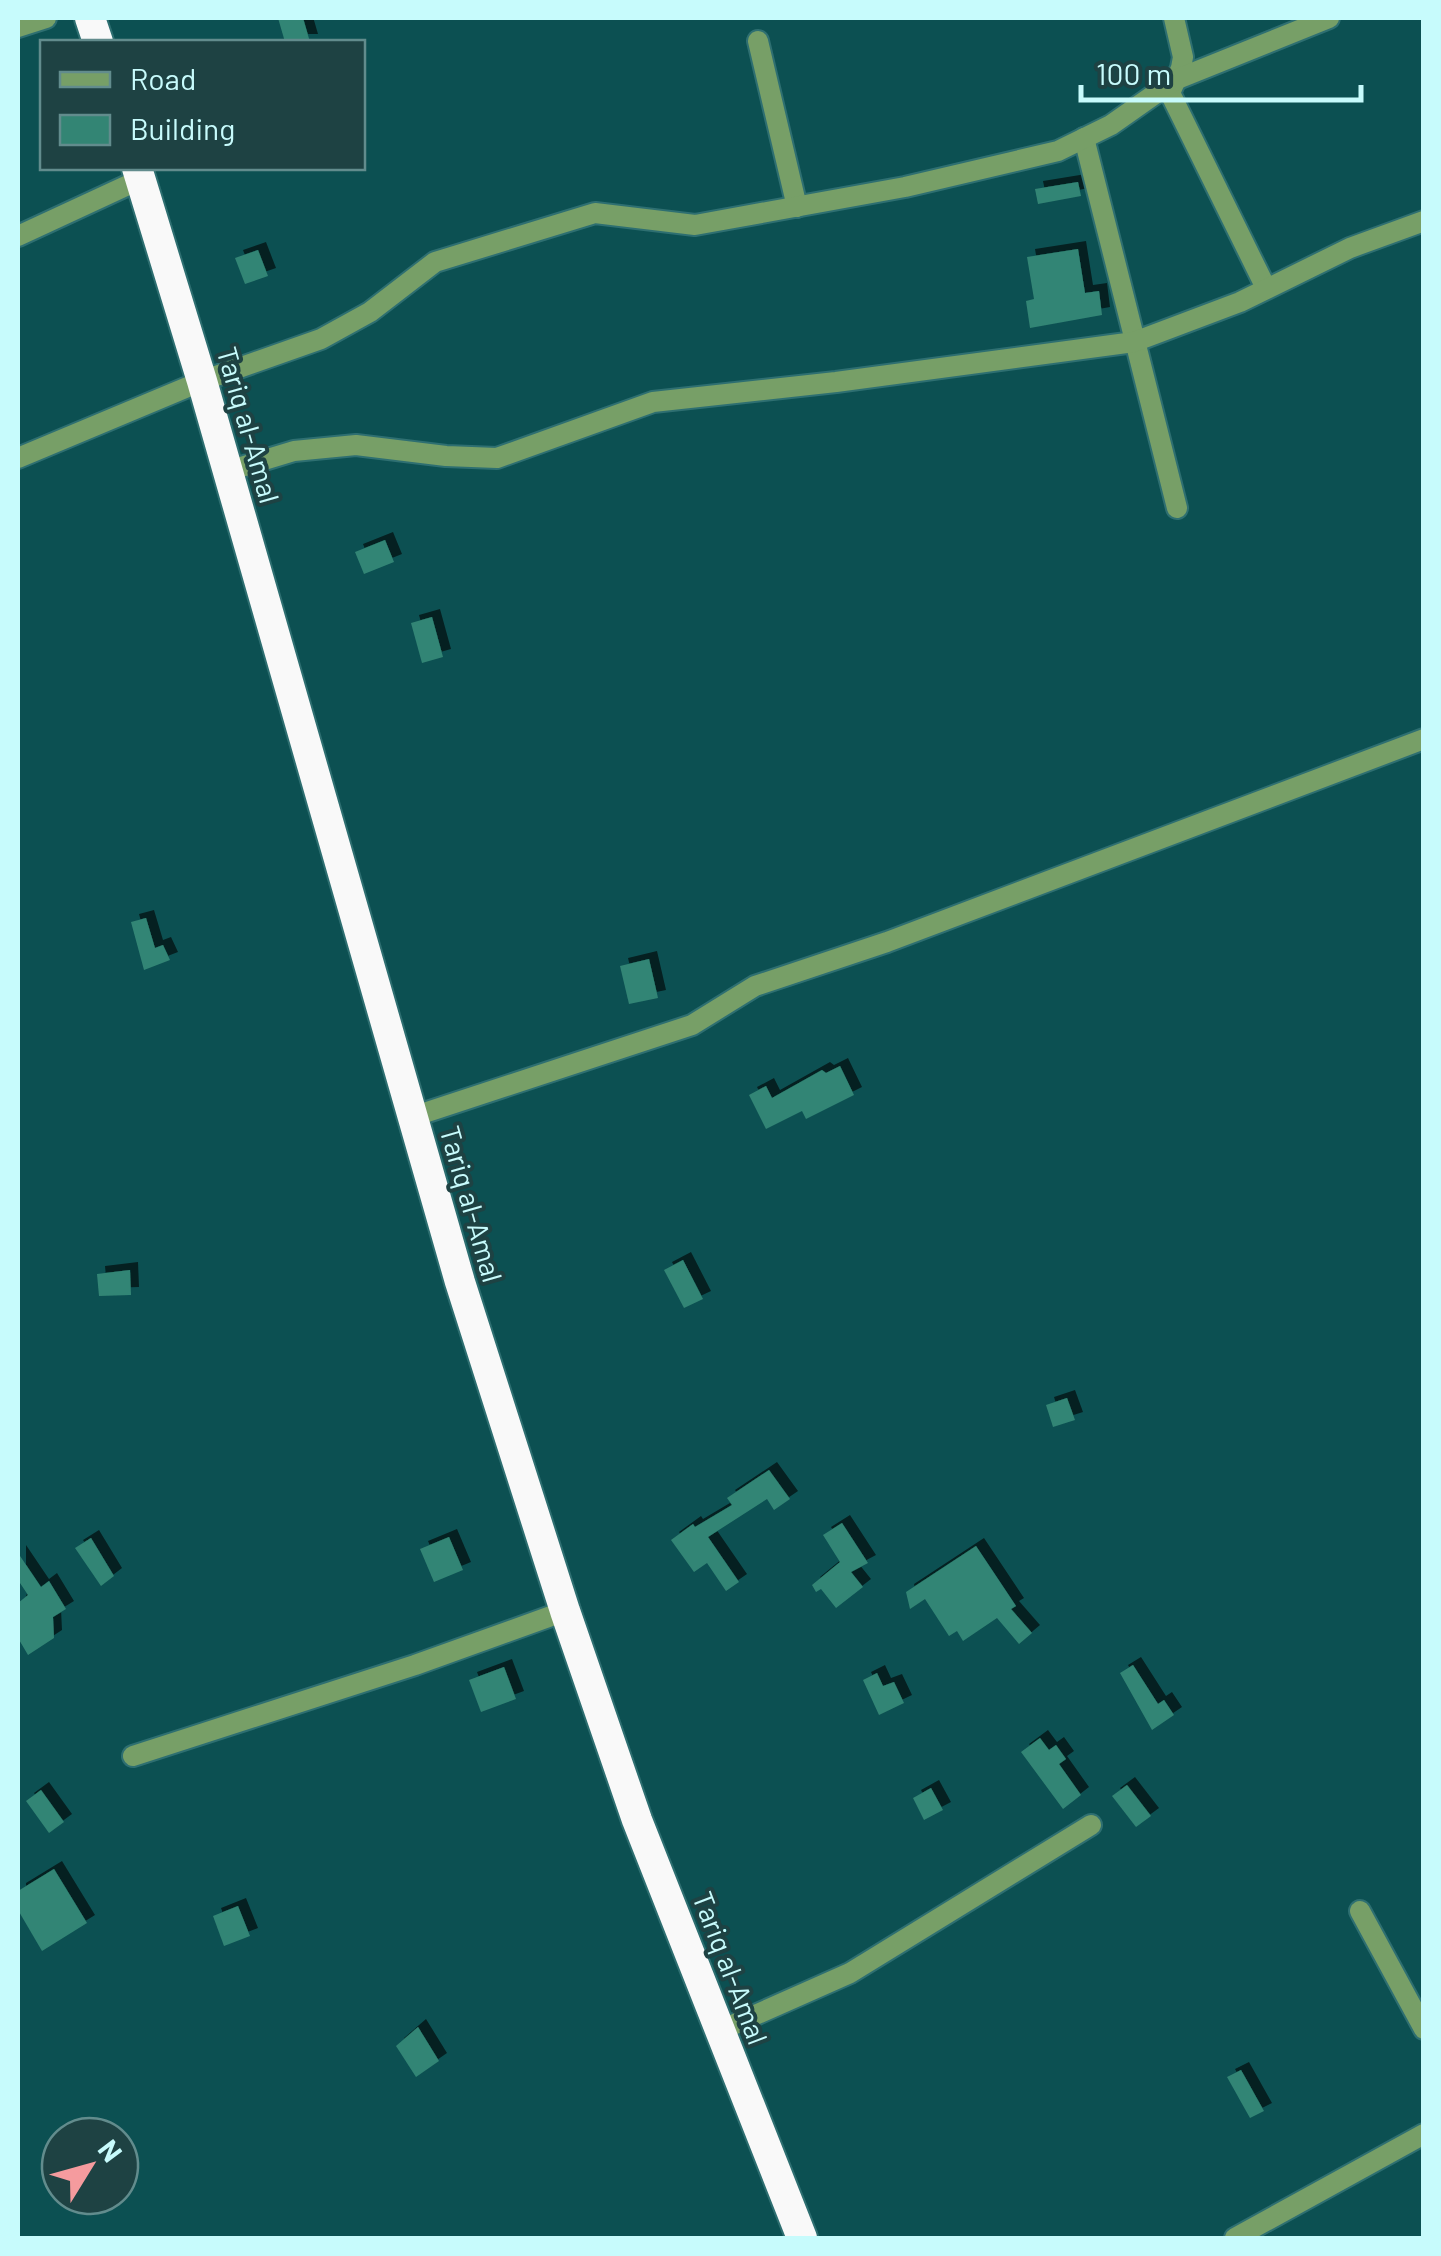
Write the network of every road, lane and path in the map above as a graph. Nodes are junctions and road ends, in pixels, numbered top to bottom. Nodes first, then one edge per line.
1 (46, 18) edge
2 (1174, 18) edge
3 (1329, 18) edge
4 (18, 27) edge
5 (758, 42) dead end
6 (1175, 80) junction
7 (1084, 138) junction
8 (139, 173) edge
9 (797, 206) junction
10 (1424, 220) edge
11 (18, 236) edge
12 (1266, 288) junction
13 (1134, 342) junction
14 (202, 381) junction
15 (18, 458) edge
16 (228, 471) junction
17 (1177, 508) dead end
18 (1424, 739) edge
19 (412, 1117) junction
20 (565, 1611) junction
21 (132, 1756) dead end
22 (1091, 1824) dead end
23 (1360, 1910) dead end
24 (1424, 2029) edge
25 (718, 2031) junction
26 (1424, 2134) edge
27 (802, 2238) edge
28 (1234, 2238) edge

1 - 4 street
2 - 6 street
3 - 6 street
5 - 9 street
6 - 7 street
6 - 12 street
7 - 9 street
7 - 13 street
8 - 11 street
8 - 14 highway, Tariq al-Amal
9 - 14 street
10 - 12 street
12 - 13 street
13 - 16 street
13 - 17 street
14 - 15 street
14 - 16 highway, Tariq al-Amal
16 - 19 highway, Tariq al-Amal
18 - 19 street
19 - 20 highway, Tariq al-Amal
20 - 21 street
20 - 25 highway, Tariq al-Amal
22 - 25 street
23 - 24 street
25 - 27 highway, Tariq al-Amal
26 - 28 street

